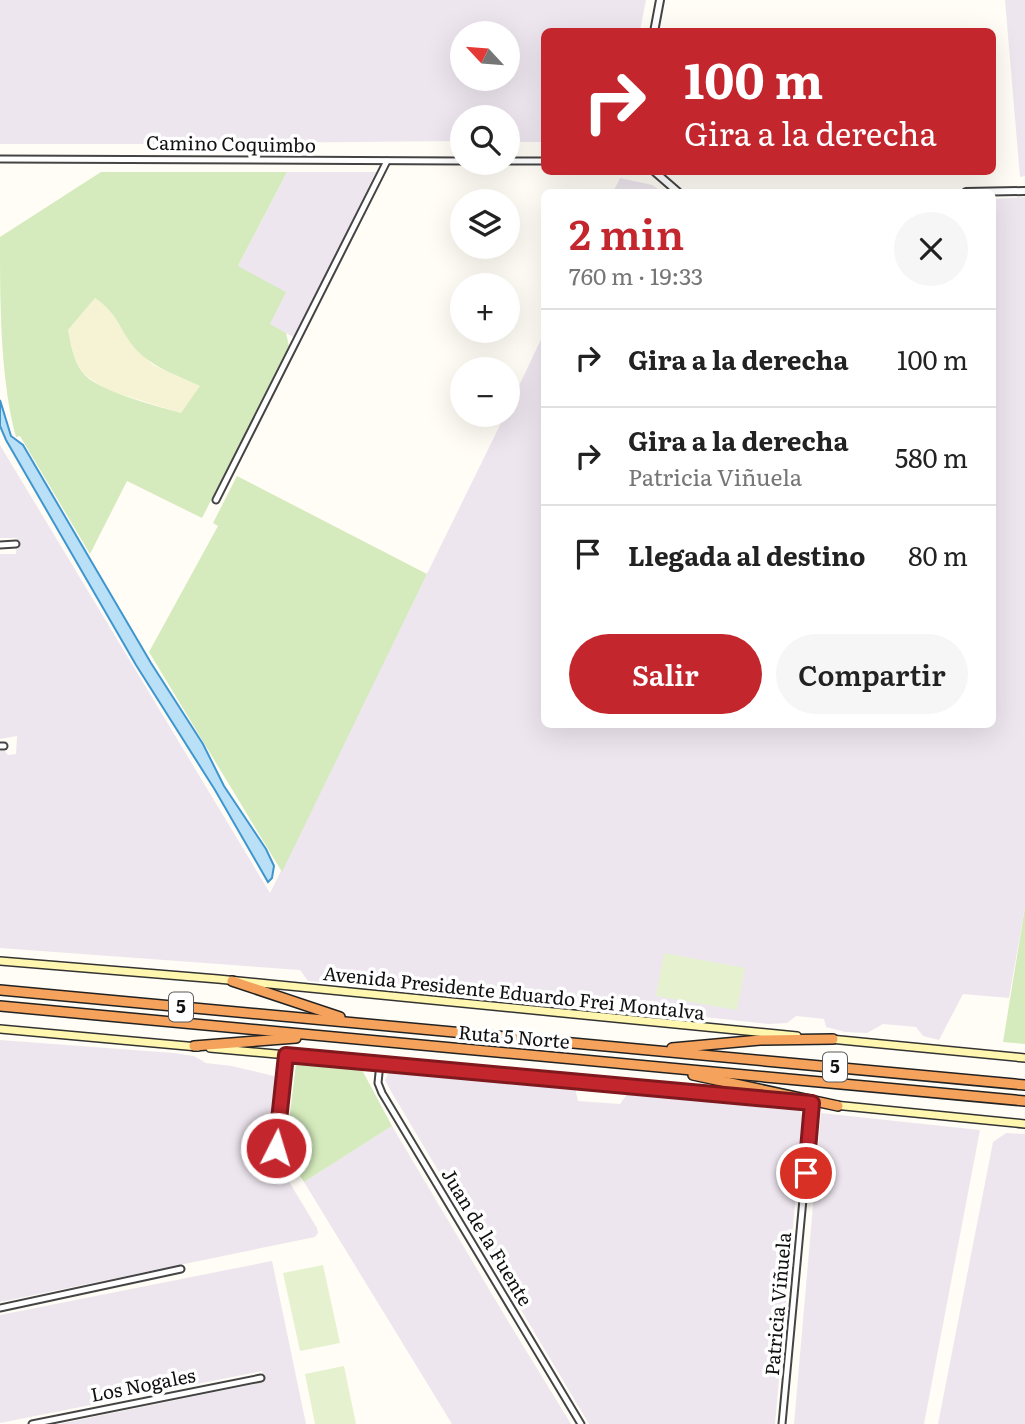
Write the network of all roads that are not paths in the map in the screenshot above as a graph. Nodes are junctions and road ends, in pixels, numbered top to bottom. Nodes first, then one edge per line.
1 (660, 0) edge
2 (655, 28) edge
3 (0, 159) edge
4 (387, 161) junction
5 (450, 161) edge
6 (520, 161) edge
7 (541, 161) edge
8 (658, 175) edge
9 (675, 189) edge
10 (996, 191) edge
11 (1025, 191) edge
12 (216, 500) dead end
13 (16, 544) dead end
14 (0, 545) edge
15 (0, 961) edge
16 (232, 981) junction
17 (0, 990) edge
18 (0, 1006) edge
19 (362, 1024) junction
20 (0, 1029) edge
21 (311, 1035) junction
22 (833, 1039) junction
23 (194, 1046) junction
24 (645, 1049) junction
25 (286, 1055) junction
26 (1025, 1058) edge
27 (380, 1063) junction
28 (661, 1067) junction
29 (1025, 1085) edge
30 (1025, 1101) edge
31 (812, 1103) junction
32 (838, 1105) junction
33 (1025, 1124) edge
34 (279, 1158) dead end
35 (181, 1269) dead end
36 (0, 1308) edge
37 (261, 1378) dead end
38 (32, 1424) edge
39 (581, 1424) edge
40 (782, 1424) edge

1 - 2 street
3 - 4 street, Camino Coquimbo
4 - 5 street, Camino Coquimbo
4 - 12 street
6 - 7 street
8 - 9 street
10 - 11 street
13 - 14 street
15 - 16 main road, Avenida Presidente Eduardo Frei Montalva
16 - 19 highway
16 - 22 main road, Avenida Presidente Eduardo Frei Montalva
17 - 19 highway, Ruta 5 Norte / 5
18 - 21 highway, Ruta 5 Norte / 5
19 - 24 highway, Ruta 5 Norte / 5
20 - 23 main road
21 - 23 highway
21 - 28 highway, Ruta 5 Norte / 5
22 - 24 highway
22 - 26 main road, Avenida Presidente Eduardo Frei Montalva
23 - 25 main road
24 - 29 highway, Ruta 5 Norte / 5
25 - 27 main road
25 - 34 street
27 - 31 main road
27 - 39 street, Juan de la Fuente
28 - 30 highway, Ruta 5 Norte / 5
28 - 32 highway
31 - 32 main road
31 - 40 street, Patricia Viñuela
32 - 33 main road
35 - 36 street
37 - 38 street, Los Nogales

